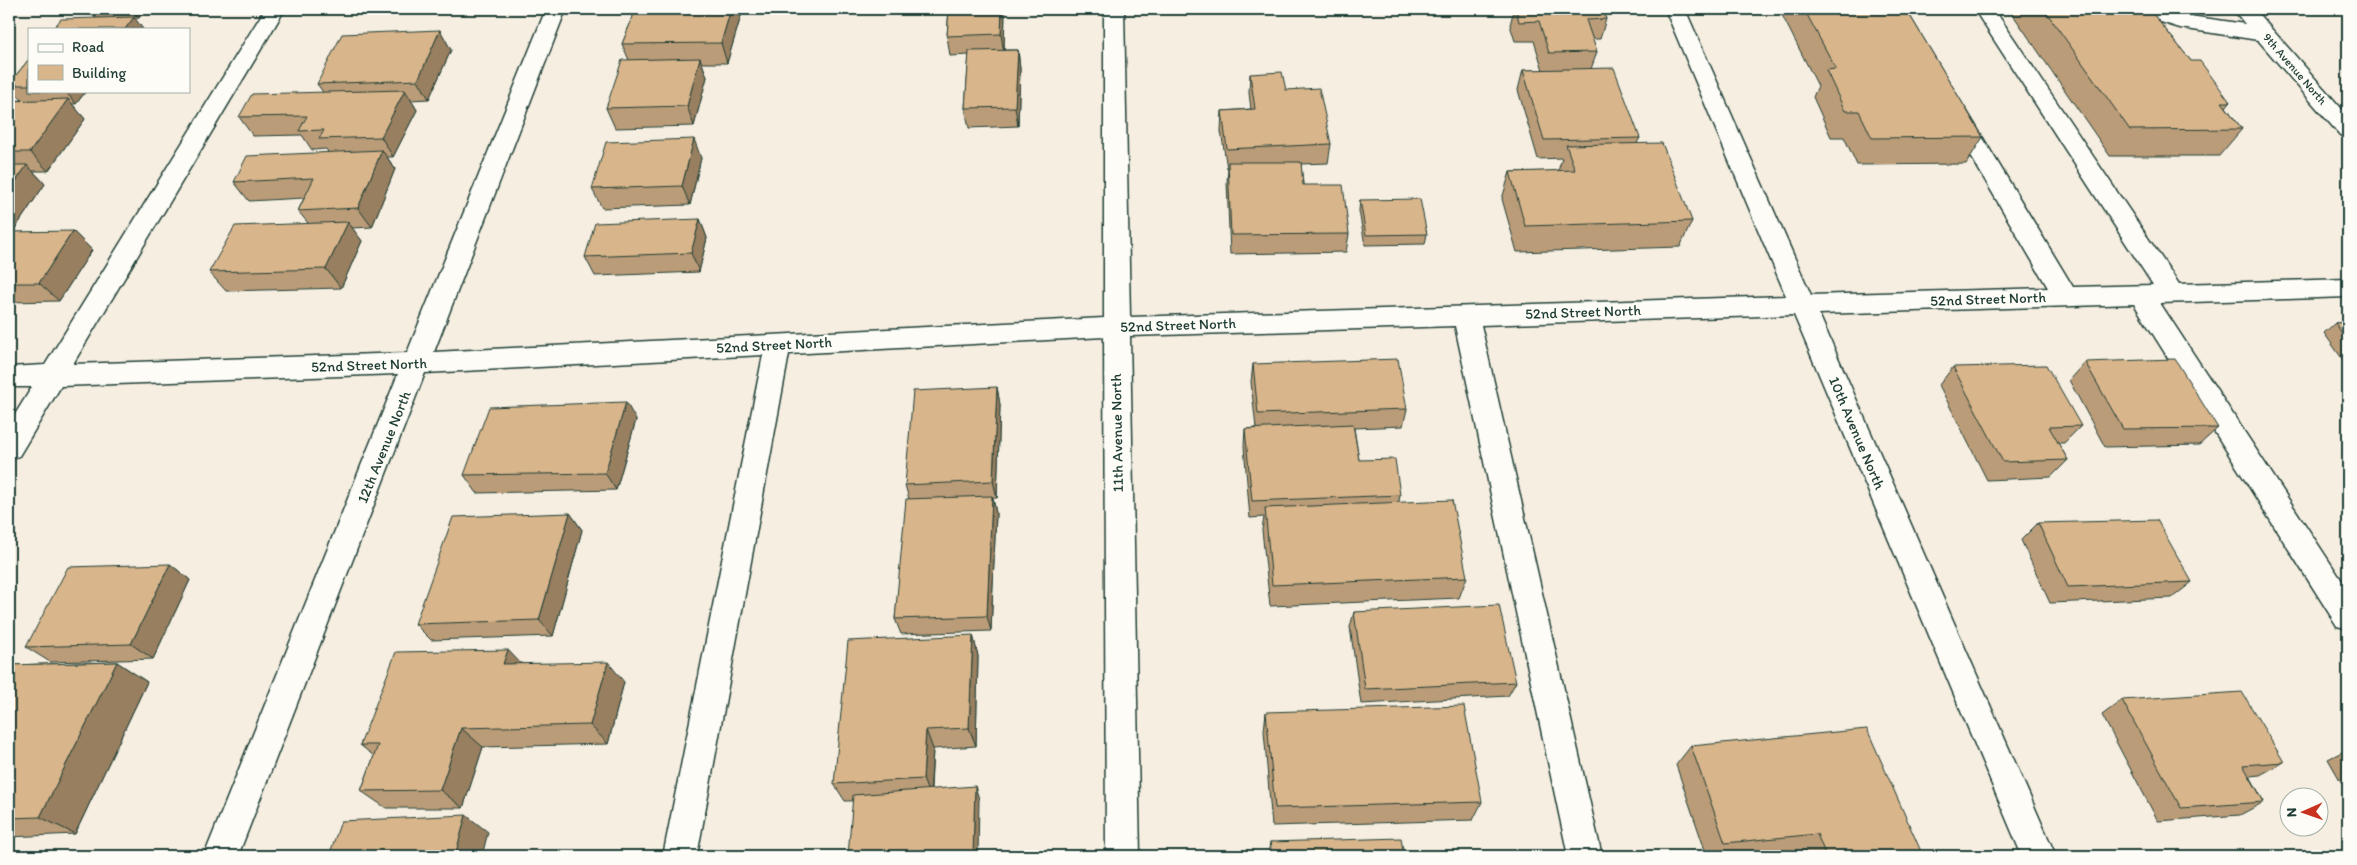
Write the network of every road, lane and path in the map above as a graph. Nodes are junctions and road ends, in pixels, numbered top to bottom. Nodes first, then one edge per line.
1 (275, 9) edge
2 (556, 9) edge
3 (1114, 9) edge
4 (1675, 9) edge
5 (1984, 9) edge
6 (2142, 9) edge
7 (2243, 9) edge
8 (2265, 34) junction
9 (1945, 94) edge
10 (2348, 130) edge
11 (2348, 288) edge
12 (2141, 294) junction
13 (2172, 294) junction
14 (2066, 297) junction
15 (1803, 305) junction
16 (1466, 316) junction
17 (1116, 327) junction
18 (778, 345) junction
19 (417, 363) junction
20 (53, 375) junction
21 (9, 377) edge
22 (9, 448) edge
23 (2348, 616) edge
24 (221, 856) edge
25 (680, 856) edge
26 (1123, 856) edge
27 (1585, 856) edge
28 (2039, 856) edge

1 - 20 street
2 - 19 street, 12th Avenue North
3 - 17 street, 11th Avenue North
4 - 15 street, 10th Avenue North
5 - 13 street
6 - 8 street
7 - 8 street, 9th Avenue North
8 - 10 street, 9th Avenue North
9 - 14 street
11 - 13 street, 52nd Street North
12 - 13 street, 52nd Street North
12 - 14 street, 52nd Street North
12 - 23 street
14 - 15 street, 52nd Street North
15 - 16 street, 52nd Street North
15 - 28 street, 10th Avenue North
16 - 17 street, 52nd Street North
16 - 27 street
17 - 18 street, 52nd Street North
17 - 26 street, 11th Avenue North
18 - 19 street, 52nd Street North
18 - 25 street
19 - 20 street, 52nd Street North
19 - 24 street, 12th Avenue North
20 - 21 street, 52nd Street North
20 - 22 street

